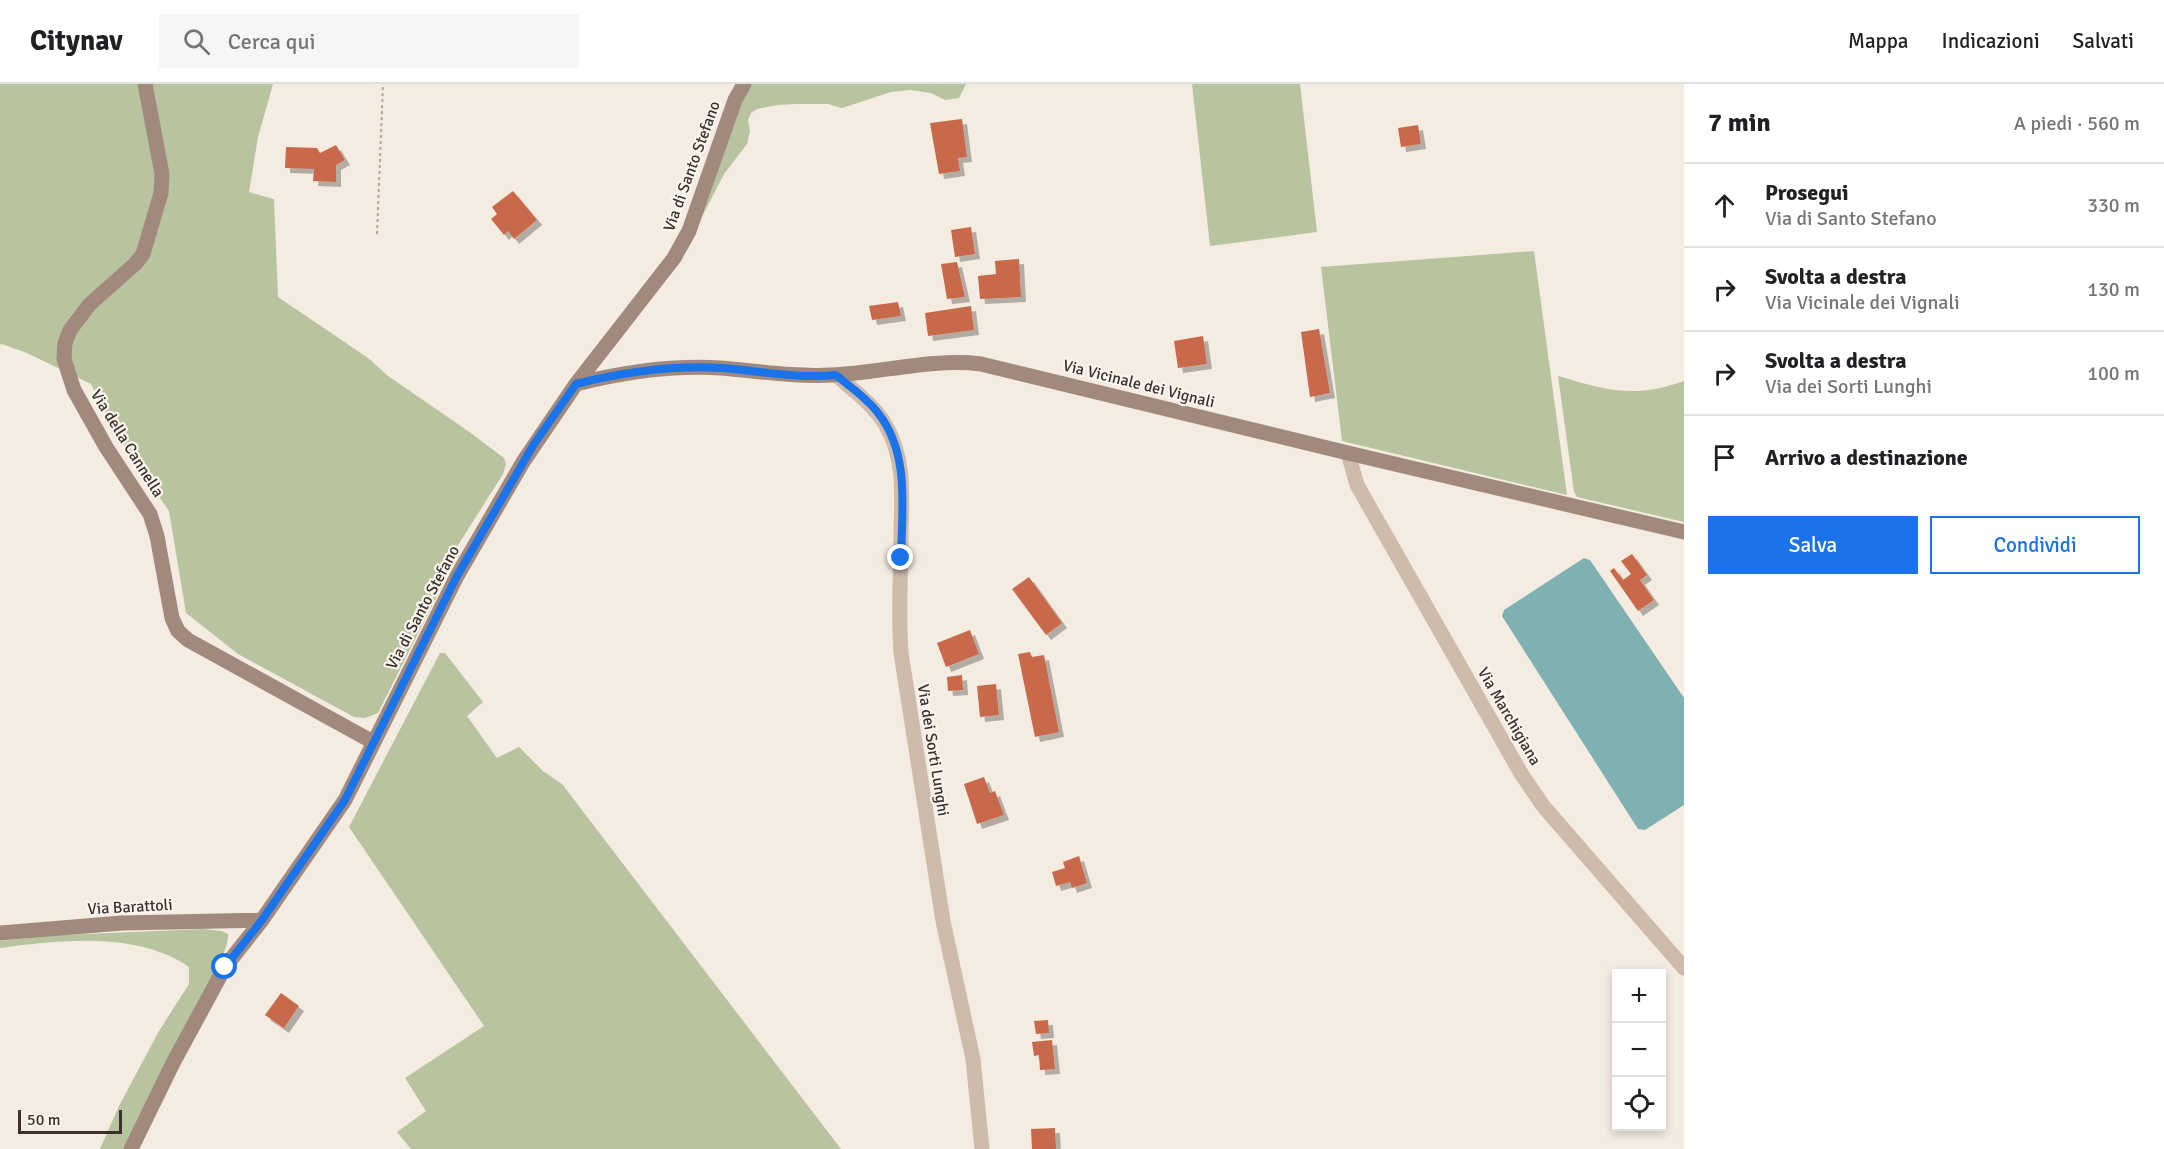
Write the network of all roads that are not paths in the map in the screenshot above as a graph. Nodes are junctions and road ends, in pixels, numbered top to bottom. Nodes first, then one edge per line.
1 (145, 84) edge
2 (744, 84) edge
3 (836, 375) junction
4 (576, 384) junction
5 (1347, 453) junction
6 (1684, 532) edge
7 (373, 742) junction
8 (262, 920) junction
9 (0, 933) edge
10 (1684, 968) edge
11 (131, 1149) edge
12 (982, 1149) edge

1 - 7 street, Via della Cannella
2 - 4 street, Via di Santo Stefano
3 - 4 street, Via Vicinale dei Vignali
3 - 5 street, Via Vicinale dei Vignali
3 - 12 street, Via dei Sorti Lunghi
4 - 7 street, Via di Santo Stefano
5 - 6 street, Via Vicinale dei Vignali
5 - 10 street, Via Marchigiana
7 - 8 street, Via di Santo Stefano
8 - 9 street, Via Barattoli
8 - 11 street, Via di Santo Stefano

